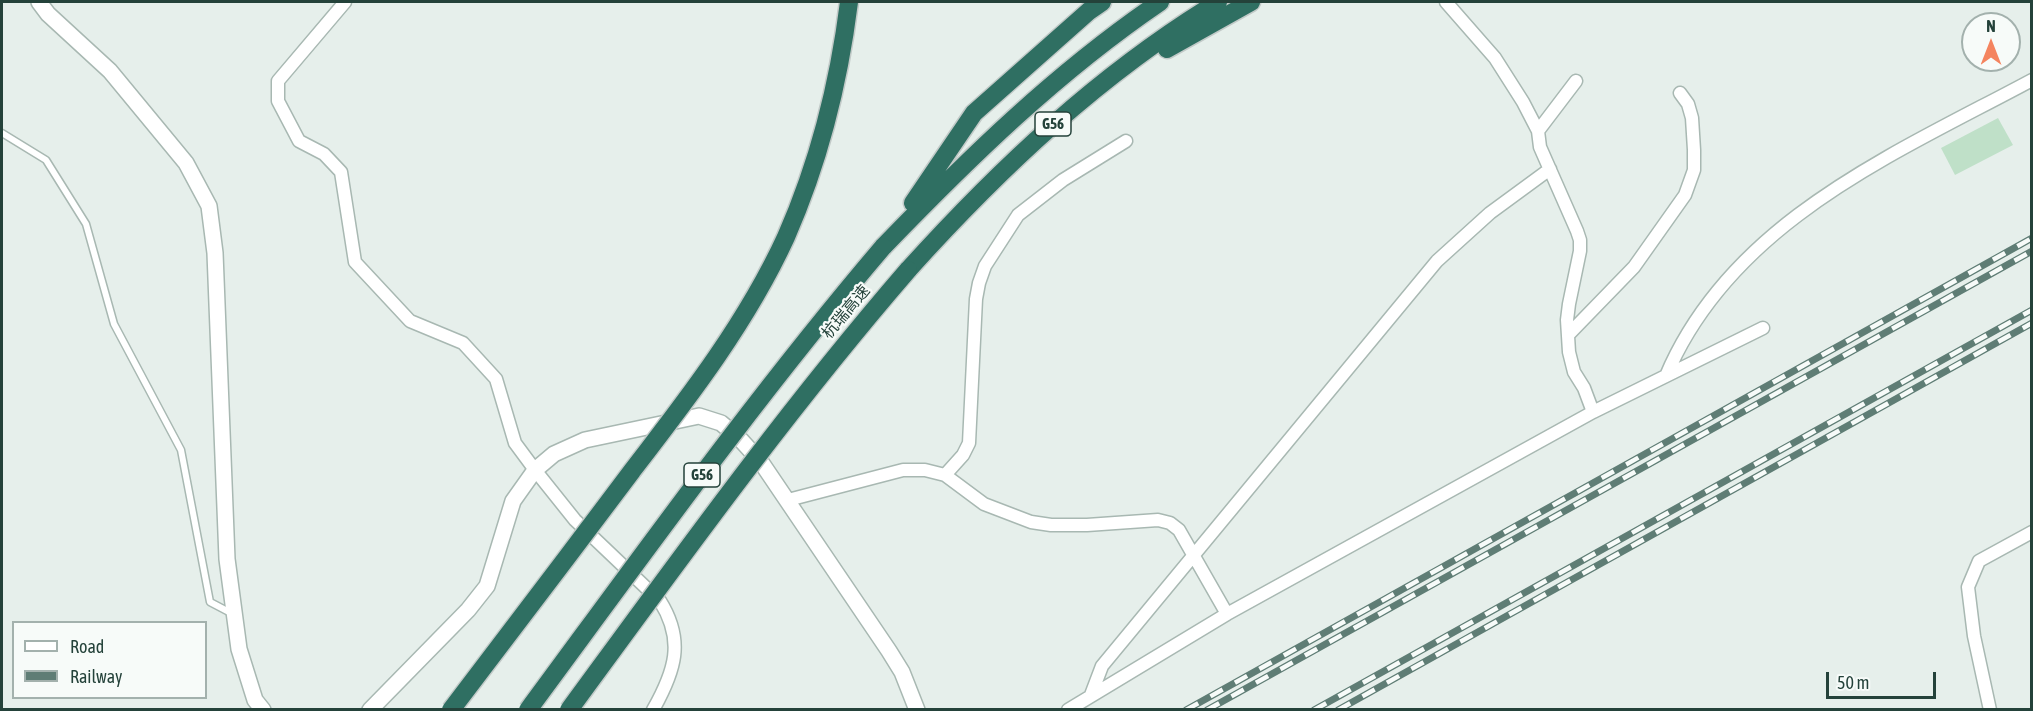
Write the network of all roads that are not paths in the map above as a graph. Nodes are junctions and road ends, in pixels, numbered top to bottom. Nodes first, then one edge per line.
1 (39, 2) edge
2 (345, 2) edge
3 (849, 2) edge
4 (1102, 2) edge
5 (1160, 2) edge
6 (1218, 2) edge
7 (1251, 2) edge
8 (1446, 2) edge
9 (2031, 80) edge
10 (1576, 81) dead end
11 (1680, 93) dead end
12 (1083, 98) junction
13 (1538, 131) junction
14 (2, 133) edge
15 (1126, 141) dead end
16 (1550, 168) junction
17 (883, 247) junction
18 (1763, 328) dead end
19 (1569, 334) junction
20 (1666, 376) junction
21 (1593, 412) junction
22 (535, 470) junction
23 (945, 475) junction
24 (788, 500) junction
25 (2031, 532) edge
26 (1194, 556) junction
27 (1227, 614) junction
28 (234, 615) junction
29 (1091, 695) junction
30 (263, 710) edge
31 (370, 710) edge
32 (452, 710) edge
33 (528, 710) edge
34 (569, 710) edge
35 (652, 710) edge
36 (917, 710) edge
37 (1068, 710) edge
38 (1990, 710) edge

1 - 28 street
2 - 22 street
3 - 32 highway, bridge
4 - 17 highway
5 - 17 highway, 杭瑞高速 / G56
6 - 12 highway, 杭瑞高速 / G56
7 - 12 highway
8 - 13 street
9 - 20 street
10 - 13 street
11 - 19 street
12 - 34 highway, 杭瑞高速 / G56, bridge
13 - 16 street
14 - 28 lane
15 - 23 street
16 - 19 street
16 - 26 street
17 - 33 highway, 杭瑞高速 / G56, bridge
18 - 20 street
19 - 21 street
20 - 21 street
21 - 27 street
22 - 24 street
22 - 31 street
22 - 35 street
23 - 24 street
23 - 26 street
24 - 36 street
25 - 38 street
26 - 27 street
26 - 29 street
27 - 29 street
28 - 30 street
29 - 37 street

